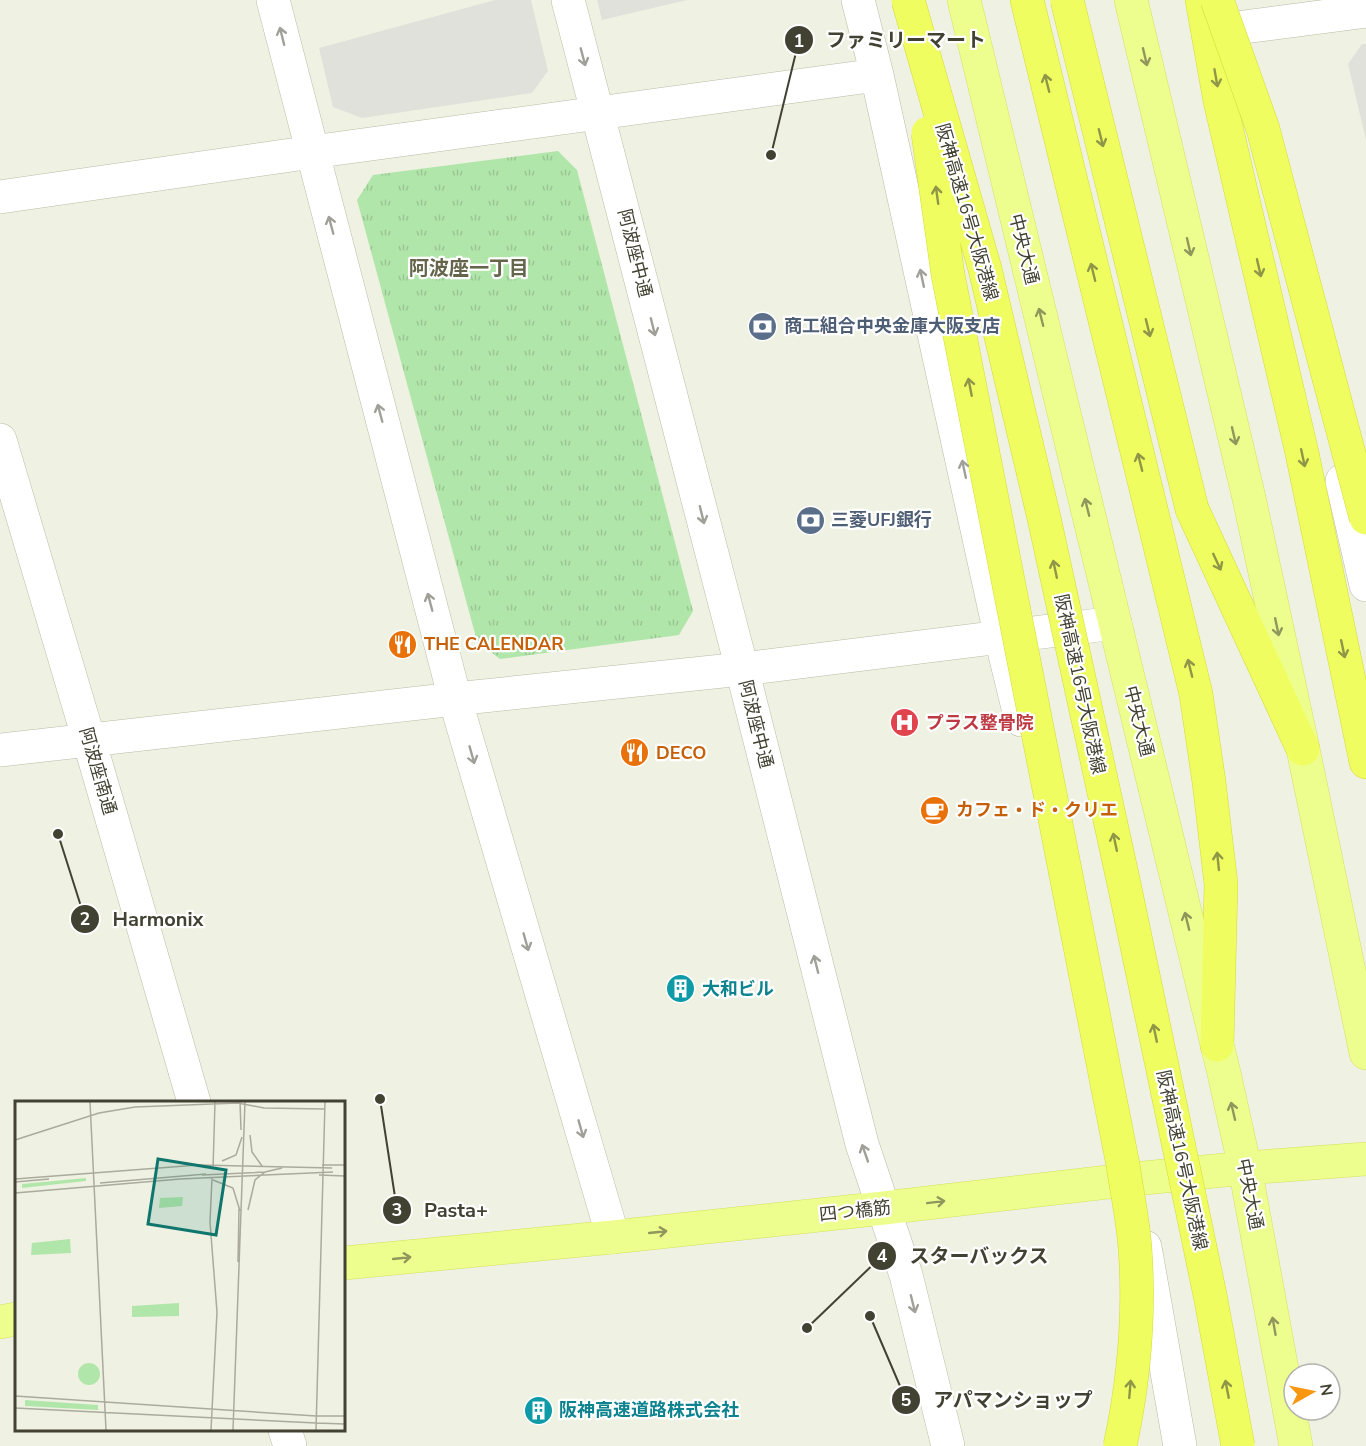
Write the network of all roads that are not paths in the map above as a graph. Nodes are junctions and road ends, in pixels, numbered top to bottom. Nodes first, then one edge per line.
1 (273, 0) edge
2 (568, 0) edge
3 (858, 0) edge
4 (964, 0) edge
5 (1027, 0) edge
6 (1067, 0) edge
7 (1131, 0) edge
8 (1202, 0) edge
9 (1217, 0) edge
10 (910, 10) edge
11 (1366, 11) edge
12 (1232, 14) edge
13 (878, 75) junction
14 (598, 113) junction
15 (312, 152) junction
16 (0, 197) edge
17 (0, 440) edge
18 (1366, 518) edge
19 (1366, 585) edge
20 (1115, 623) junction
21 (1001, 638) junction
22 (742, 669) junction
23 (455, 699) junction
24 (89, 740) junction
25 (1303, 749) junction
26 (0, 750) edge
27 (1366, 762) edge
28 (1217, 1045) junction
29 (1366, 1053) edge
30 (194, 1101) edge
31 (1366, 1159) edge
32 (1245, 1168) junction
33 (1134, 1179) junction
34 (884, 1208) junction
35 (613, 1237) junction
36 (345, 1263) edge
37 (15, 1319) edge
38 (0, 1322) edge
39 (285, 1431) edge
40 (290, 1446) edge
41 (948, 1446) edge
42 (1120, 1446) edge
43 (1180, 1446) edge
44 (1238, 1446) edge
45 (1296, 1446) edge

15 -> 1 street
2 -> 14 street, 阿波座中通
3 - 13 street
20 -> 4 main road, 中央大通
28 -> 5 highway
6 -> 25 highway, bridge
7 -> 25 main road
8 -> 27 highway
9 - 18 highway, bridge
42 -> 10 highway, bridge
44 -> 10 highway, 阪神高速16号大阪港線, bridge
11 - 12 street
12 - 19 street
13 - 14 street
21 -> 13 street
14 - 15 street
14 -> 22 street, 阿波座中通
15 - 16 street
23 -> 15 street
17 - 24 street, 阿波座南通
20 - 21 street
28 -> 20 main road, 中央大通
21 - 22 street
21 - 33 street
22 - 23 street
34 -> 22 street, 阿波座中通
23 - 24 street
23 -> 35 street
24 - 26 street
24 - 30 street, 阿波座南通
25 - 29 main road
32 -> 28 main road, 中央大通
31 - 32 main road, 四つ橋筋
32 - 33 main road, 四つ橋筋
45 -> 32 main road, 中央大通
34 -> 33 main road, 四つ橋筋
33 - 43 street
35 -> 34 main road, 四つ橋筋
34 -> 41 street, 阿波座中通
36 -> 35 main road, 四つ橋筋
37 - 38 main road
39 - 40 street

